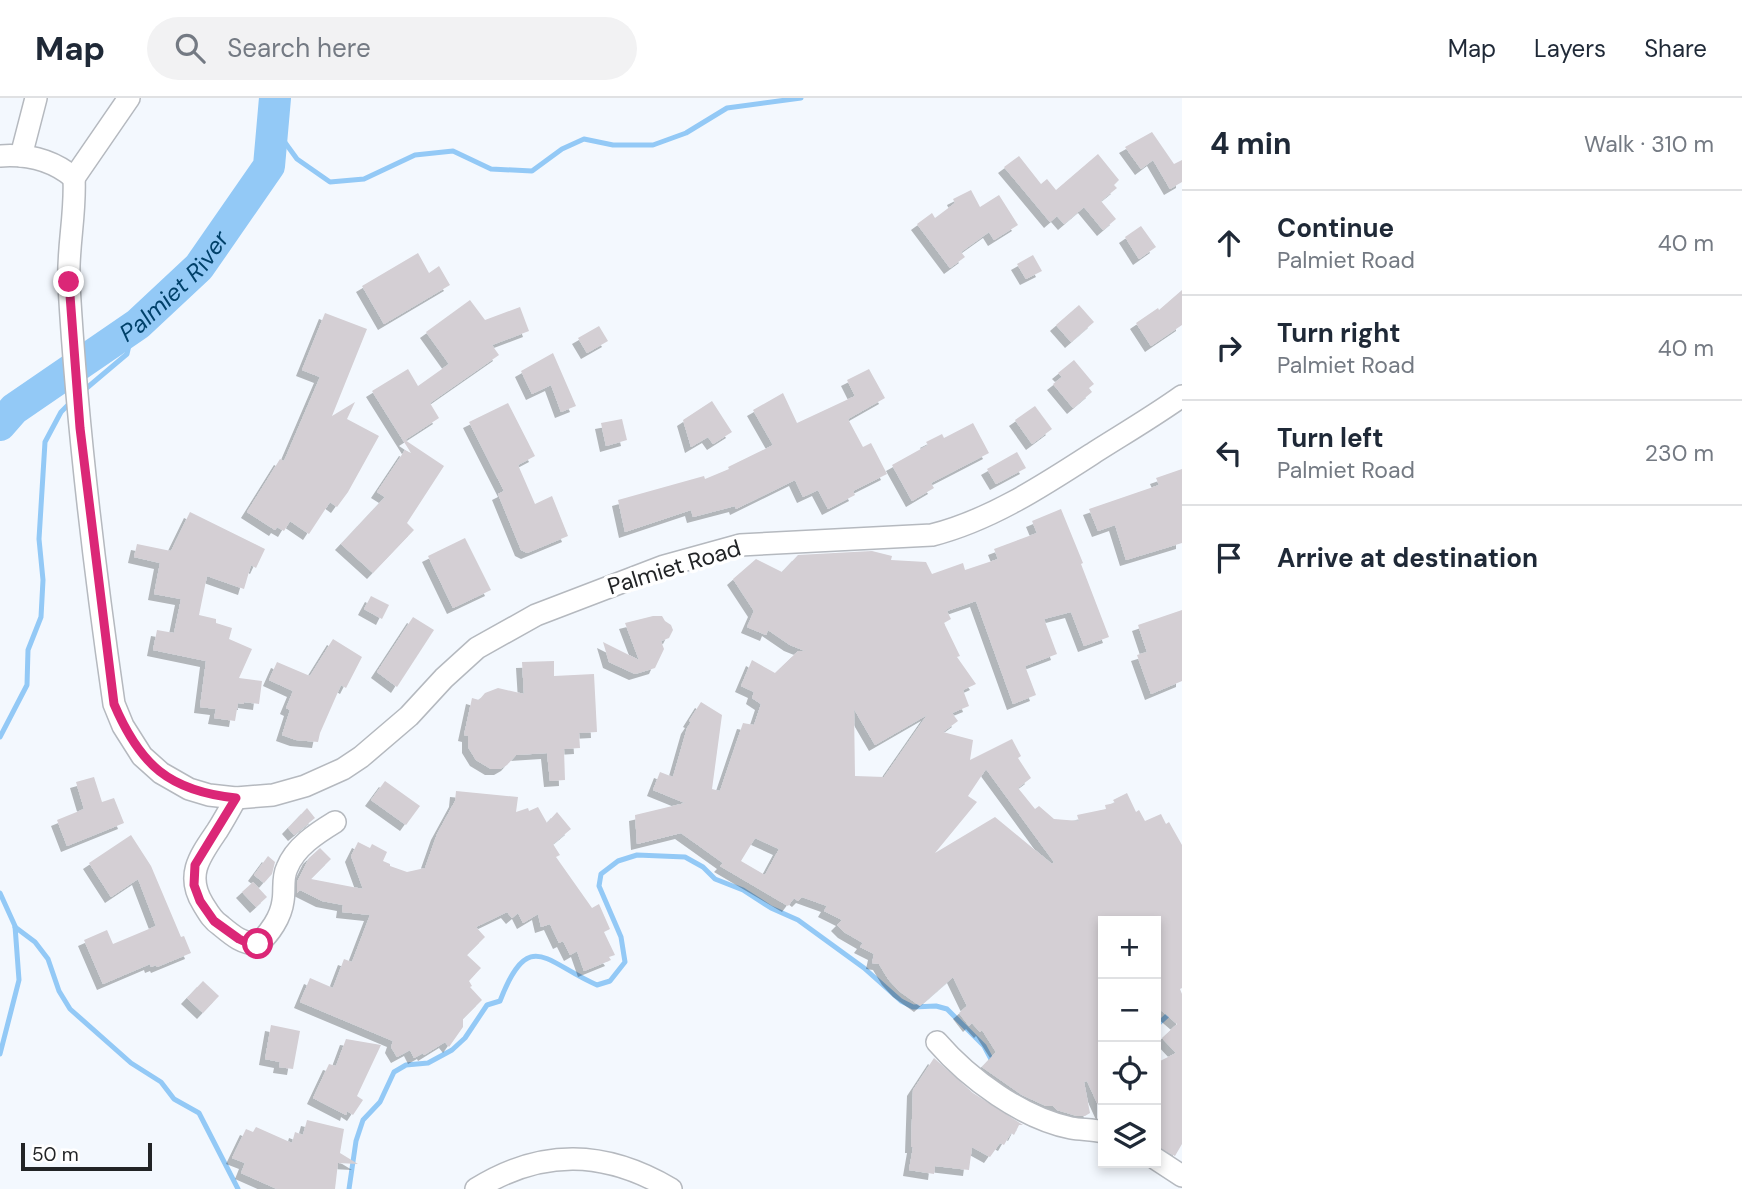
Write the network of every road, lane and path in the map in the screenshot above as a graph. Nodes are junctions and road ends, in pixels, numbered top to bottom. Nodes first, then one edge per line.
1 (36, 98) edge
2 (129, 98) edge
3 (10, 156) edge
4 (74, 178) junction
5 (1182, 396) edge
6 (236, 798) junction
7 (335, 822) dead end
8 (937, 1042) dead end
9 (1098, 1131) edge
10 (1161, 1162) edge
11 (1182, 1177) edge
12 (476, 1189) edge
13 (671, 1189) edge

1 - 3 street
2 - 4 street
3 - 4 street
4 - 6 street, Palmiet Road
5 - 6 street, Palmiet Road
6 - 7 street
8 - 9 street
10 - 11 street
12 - 13 street

